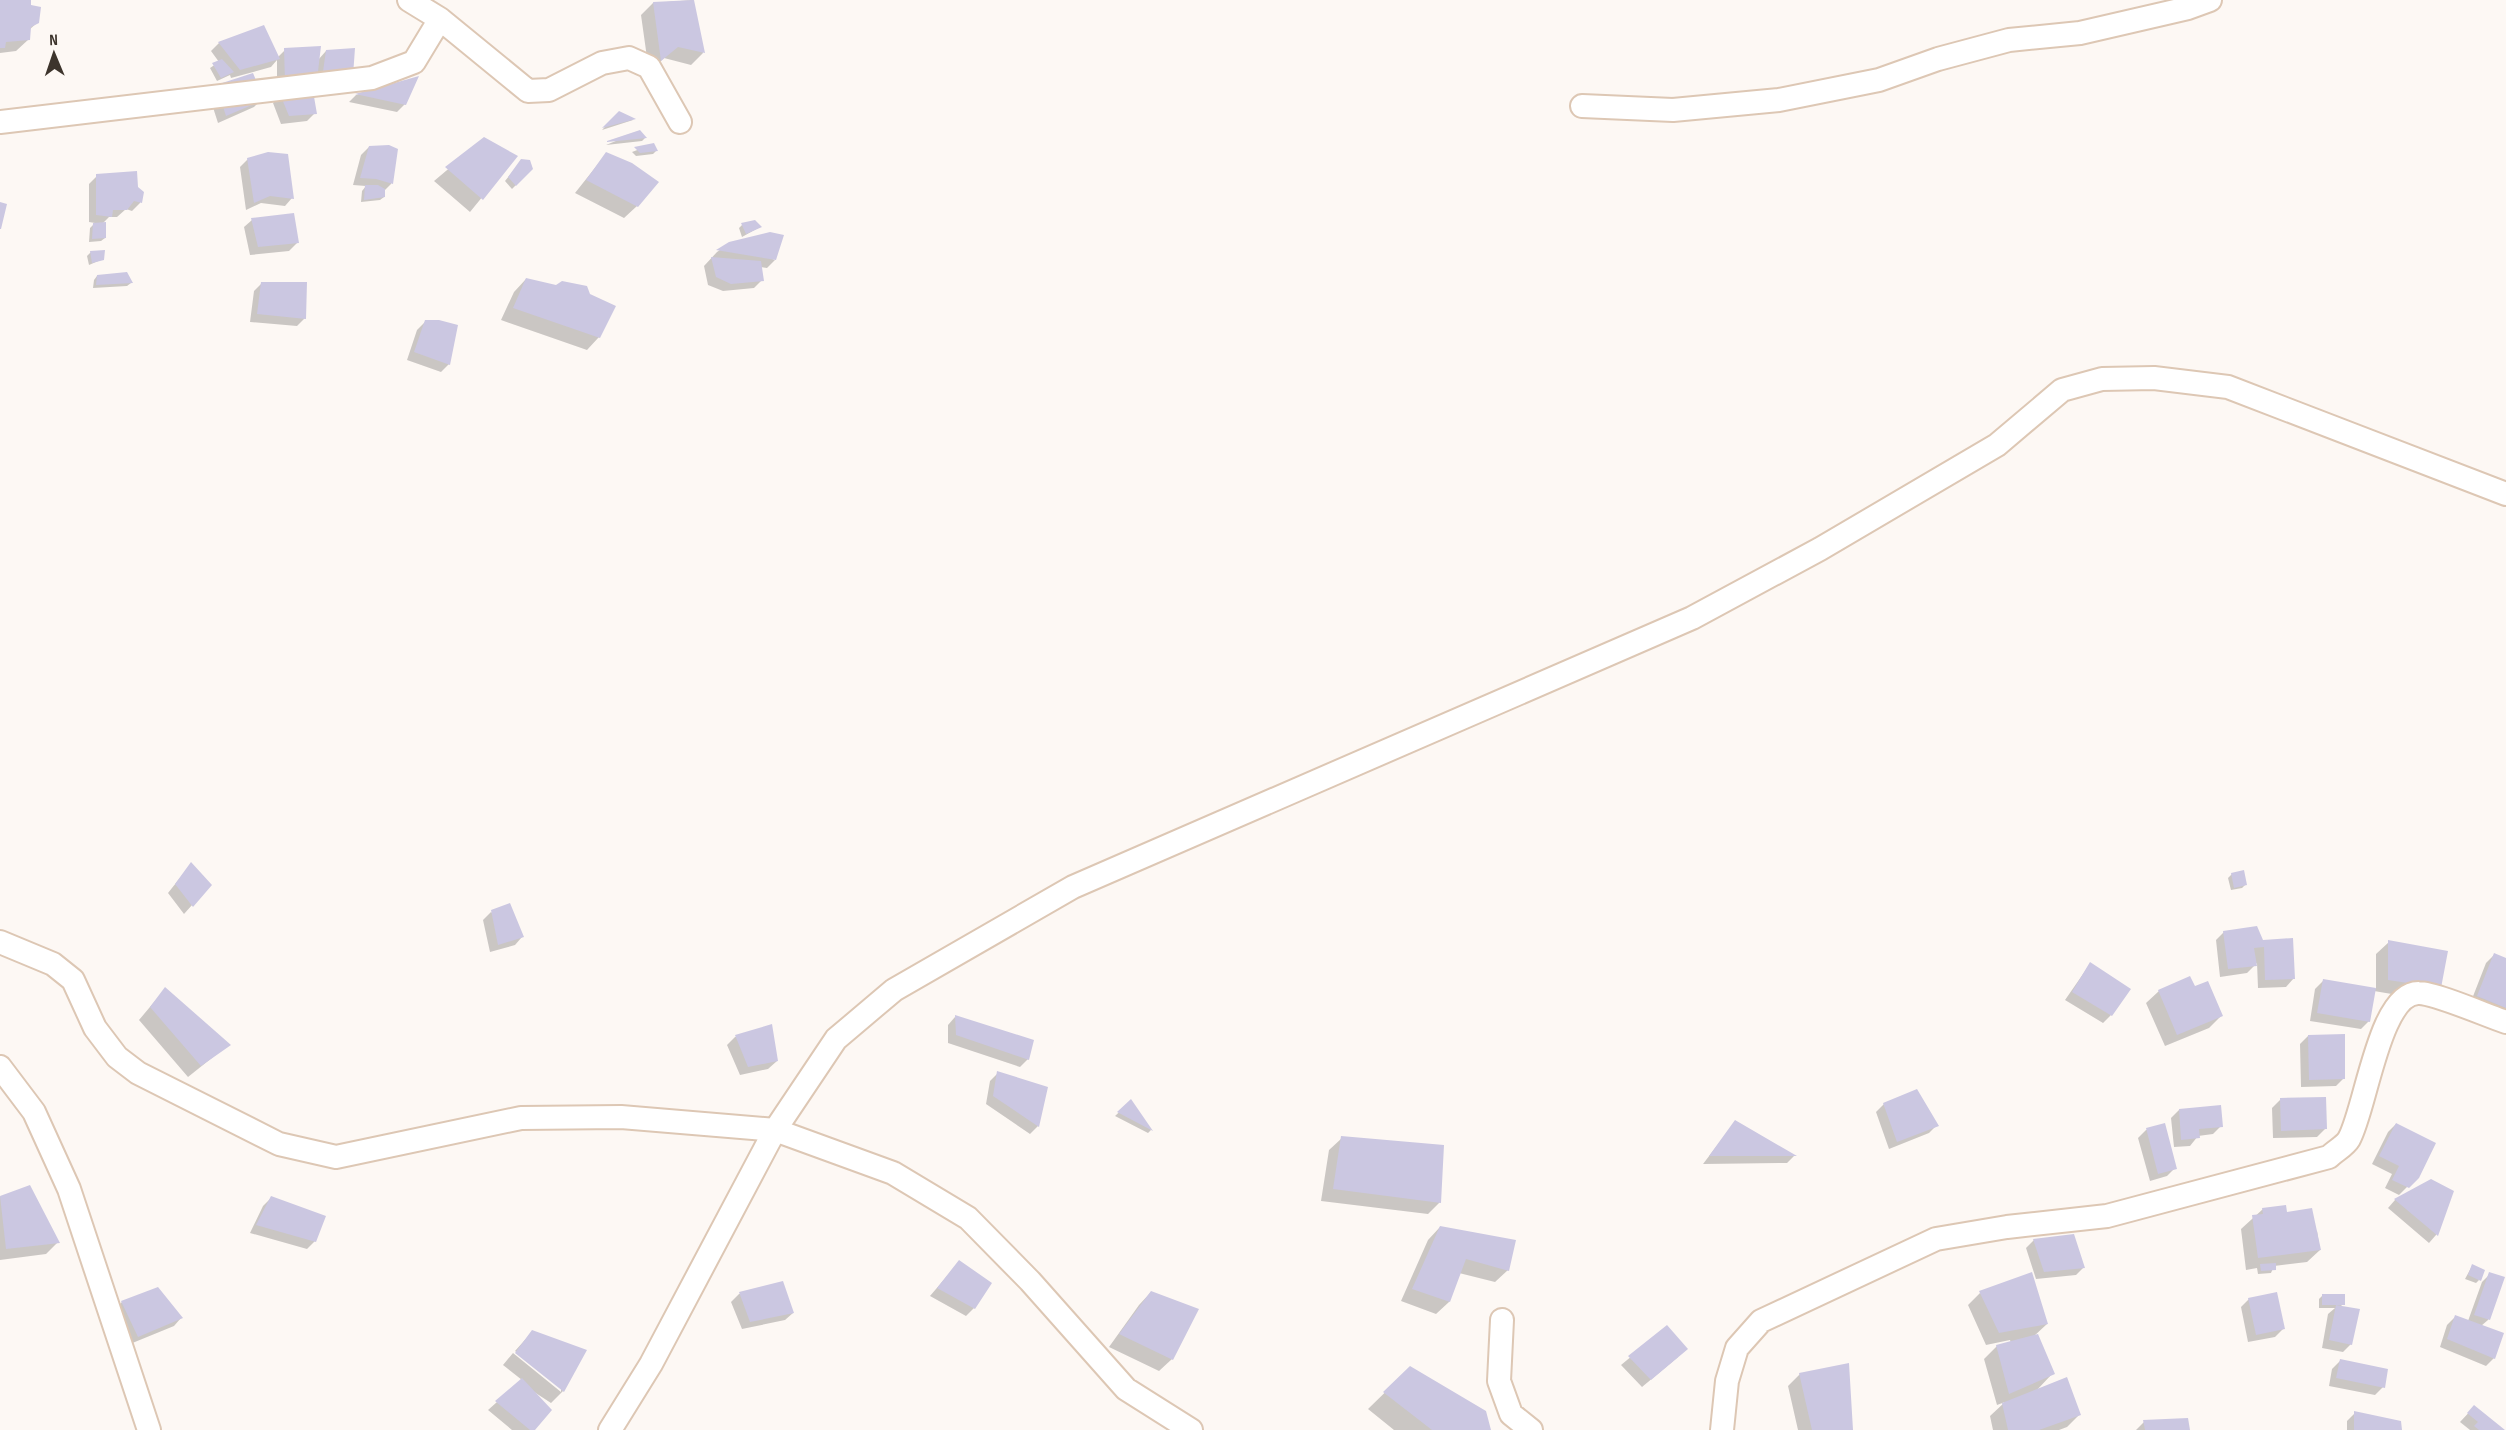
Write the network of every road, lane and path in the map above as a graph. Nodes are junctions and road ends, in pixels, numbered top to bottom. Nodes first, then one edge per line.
1 (409, 0) edge
2 (2210, 0) edge
3 (440, 19) junction
4 (1582, 106) dead end
5 (0, 122) edge
6 (680, 122) dead end
7 (2506, 494) edge
8 (0, 942) edge
9 (2506, 1022) edge
10 (0, 1067) edge
11 (775, 1130) junction
12 (1502, 1320) dead end
13 (149, 1430) edge
14 (610, 1430) edge
15 (1191, 1430) edge
16 (1531, 1430) edge
17 (1722, 1430) edge

1 - 3 street
2 - 4 street
3 - 5 street
3 - 6 street
7 - 11 street
8 - 11 street
9 - 17 street
10 - 13 street
11 - 14 street
11 - 15 street
12 - 16 street

